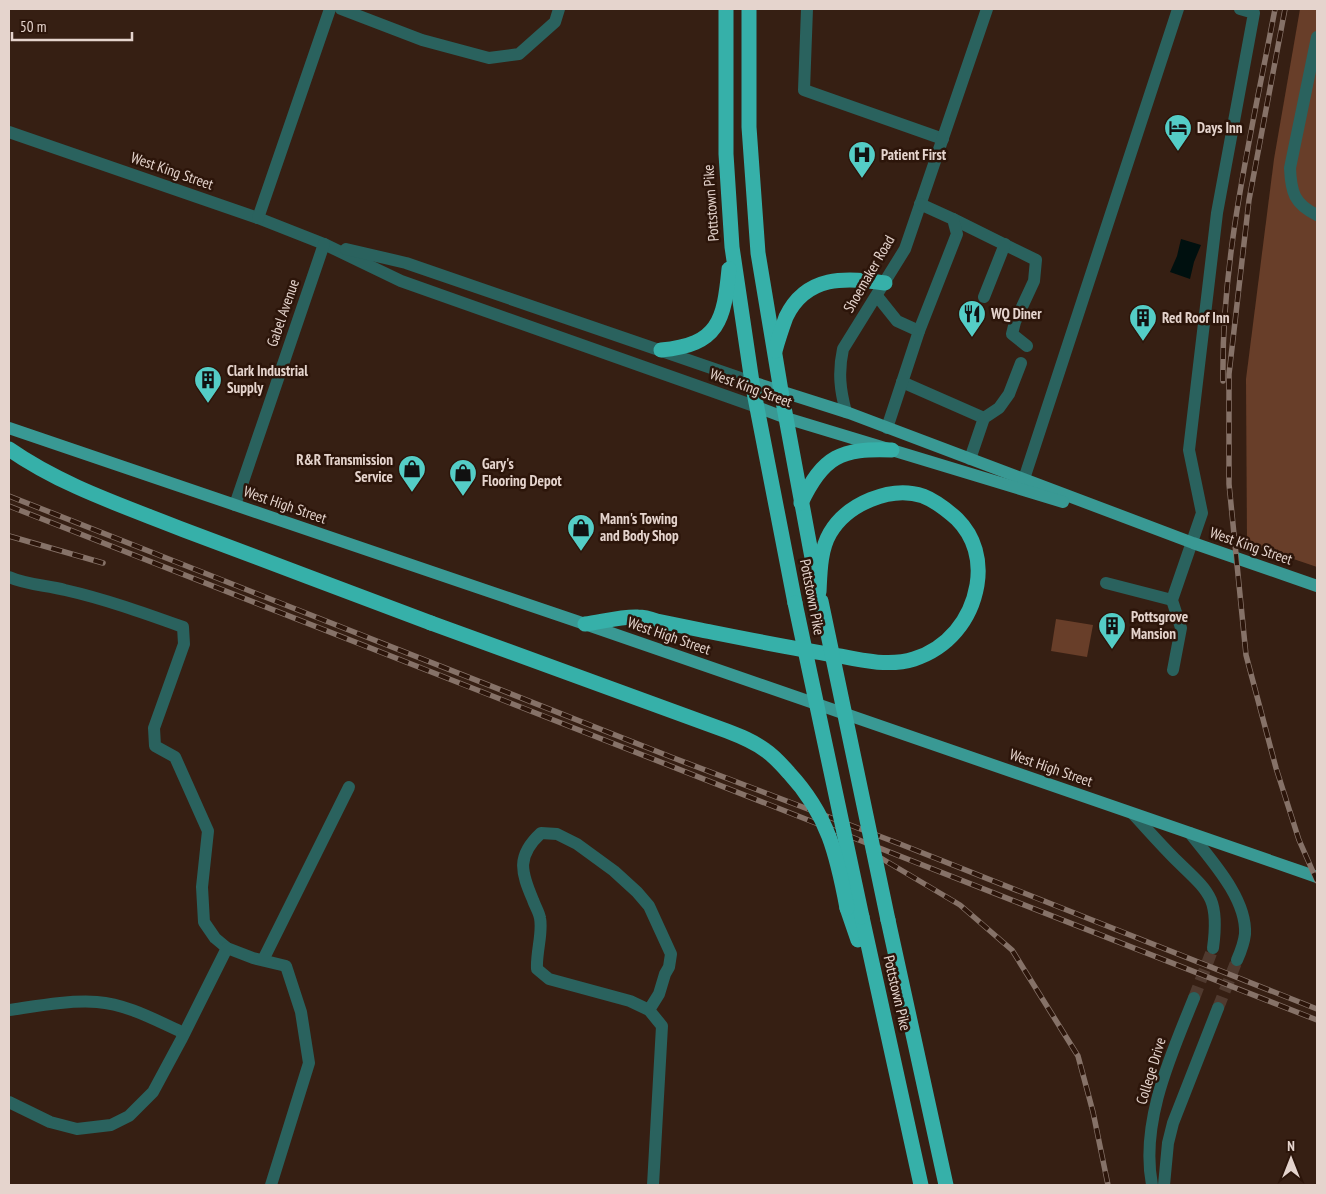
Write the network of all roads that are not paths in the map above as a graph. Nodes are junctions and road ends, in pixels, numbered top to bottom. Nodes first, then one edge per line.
1 (330, 9) edge
2 (341, 9) edge
3 (560, 9) edge
4 (726, 9) edge
5 (749, 9) edge
6 (807, 9) edge
7 (987, 9) edge
8 (1178, 9) edge
9 (1240, 9) edge
10 (1317, 37) edge
11 (9, 132) edge
12 (943, 139) junction
13 (920, 204) junction
14 (1317, 215) edge
15 (258, 218) junction
16 (953, 219) junction
17 (324, 244) junction
18 (1005, 244) junction
19 (732, 247) junction
20 (881, 289) junction
21 (984, 297) dead end
22 (919, 332) junction
23 (1028, 346) dead end
24 (661, 350) junction
25 (774, 352) junction
26 (1021, 363) dead end
27 (752, 382) junction
28 (902, 382) junction
29 (780, 391) junction
30 (757, 407) junction
31 (846, 412) junction
32 (786, 418) junction
33 (984, 418) junction
34 (9, 428) edge
35 (887, 428) junction
36 (9, 450) edge
37 (892, 450) junction
38 (970, 459) junction
39 (1024, 479) junction
40 (801, 503) junction
41 (235, 505) junction
42 (1175, 536) junction
43 (1193, 543) junction
44 (9, 577) edge
45 (1106, 583) dead end
46 (1317, 586) edge
47 (820, 596) junction
48 (1172, 600) junction
49 (586, 624) junction
50 (1173, 670) dead end
51 (349, 787) dead end
52 (1133, 814) junction
53 (1190, 833) junction
54 (1317, 877) edge
55 (227, 948) junction
56 (1213, 948) tunnel mouth
57 (263, 960) junction
58 (1237, 960) tunnel mouth
59 (1194, 998) tunnel mouth
60 (1218, 1008) tunnel mouth
61 (9, 1010) edge
62 (649, 1010) junction
63 (882, 1010) junction
64 (184, 1033) junction
65 (9, 1102) edge
66 (271, 1185) edge
67 (653, 1185) edge
68 (921, 1185) edge
69 (946, 1185) edge
70 (1152, 1185) edge
71 (1164, 1185) edge

1 - 15 street
2 - 3 street
4 - 19 highway, Pottstown Pike
5 - 25 highway, Pottstown Pike
6 - 12 street
7 - 12 street, Shoemaker Road
8 - 39 street
9 - 43 street
10 - 14 street
11 - 15 street, West King Street
12 - 13 street, Shoemaker Road
13 - 16 street
13 - 20 street, Shoemaker Road
15 - 17 street, West King Street
16 - 18 street
16 - 22 street
17 - 24 street, West King Street
17 - 30 street, West King Street
17 - 41 street, Gabel Avenue
18 - 21 street
18 - 23 street
19 - 24 highway
19 - 27 highway, Pottstown Pike
20 - 22 street
20 - 25 highway
20 - 31 street, Shoemaker Road
22 - 28 street
24 - 27 street, West King Street
25 - 29 highway, Pottstown Pike
26 - 33 street
27 - 29 main road, West King Street
27 - 30 highway, Pottstown Pike
28 - 33 street
28 - 35 street
29 - 31 main road, West King Street
29 - 32 highway, Pottstown Pike
30 - 32 main road, West King Street
30 - 63 highway, Pottstown Pike, bridge
31 - 35 main road, West King Street
32 - 37 main road, West King Street
32 - 40 highway, Pottstown Pike
33 - 38 street
34 - 41 main road, West High Street
35 - 38 main road, West King Street
36 - 63 highway, bridge
37 - 40 highway
37 - 42 main road, West King Street
38 - 39 main road, West King Street
39 - 42 main road, West King Street
40 - 47 highway, Pottstown Pike
41 - 49 main road, West High Street
42 - 43 main road, West King Street
43 - 46 main road, West King Street
43 - 48 street
44 - 55 street
45 - 48 street
47 - 49 highway
47 - 69 highway, Pottstown Pike, bridge
48 - 50 street
49 - 52 main road, West High Street
51 - 57 street
52 - 53 main road, West High Street
52 - 56 street
53 - 54 main road, West High Street
53 - 58 street
55 - 57 street
55 - 64 street
57 - 66 street
59 - 70 street, College Drive
60 - 71 street
61 - 64 street
62 - 62 street
62 - 67 street
63 - 68 highway, Pottstown Pike
64 - 65 street

